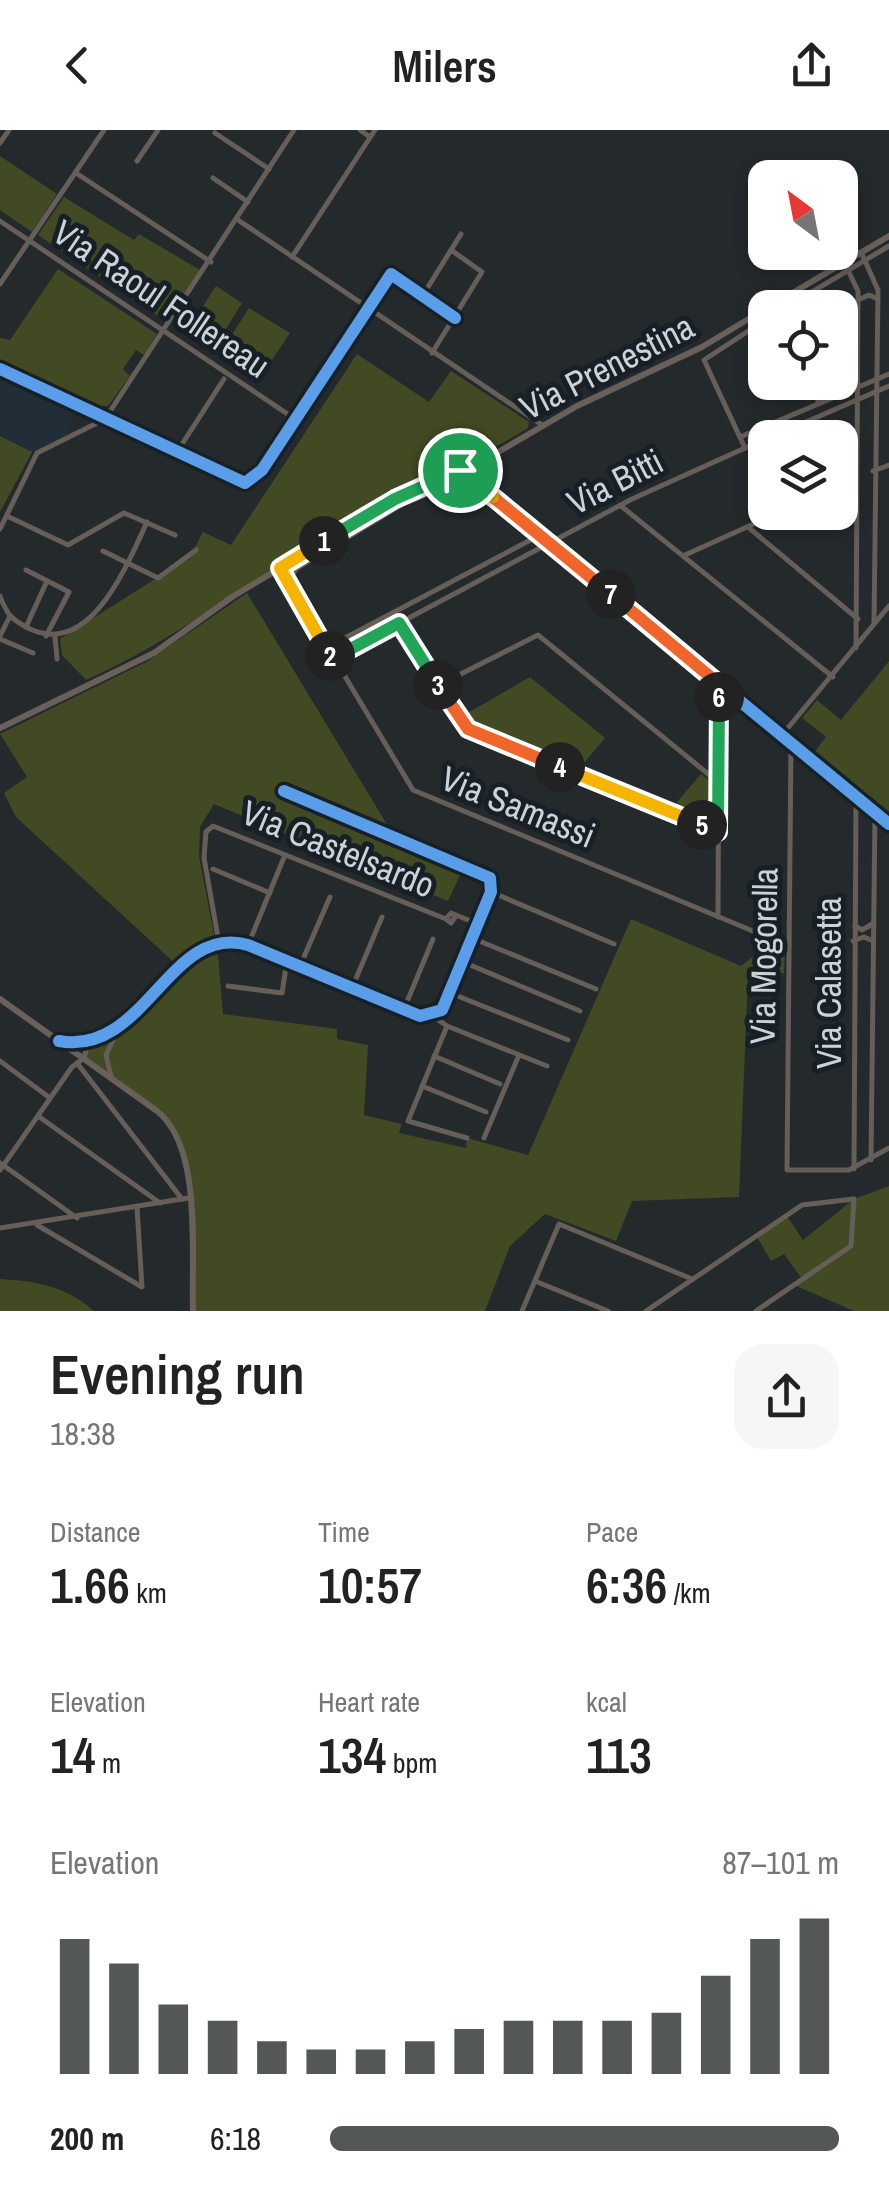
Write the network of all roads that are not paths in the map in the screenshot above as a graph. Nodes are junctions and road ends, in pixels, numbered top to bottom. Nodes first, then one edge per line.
1 (9, 130) edge
2 (158, 130) edge
3 (294, 130) edge
4 (360, 130) edge
5 (375, 130) edge
6 (102, 133) edge
7 (215, 133) dead end
8 (370, 137) junction
9 (0, 143) edge
10 (138, 161) dead end
11 (269, 170) junction
12 (75, 172) junction
13 (213, 178) dead end
14 (248, 202) junction
15 (238, 220) junction
16 (0, 221) edge
17 (461, 234) dead end
18 (889, 236) edge
19 (29, 241) junction
20 (889, 246) edge
21 (452, 250) junction
22 (862, 256) junction
23 (292, 257) junction
24 (858, 258) edge
25 (211, 262) junction
26 (838, 270) edge
27 (824, 278) junction
28 (0, 284) edge
29 (801, 290) edge
30 (808, 290) edge
31 (422, 295) junction
32 (878, 299) junction
33 (858, 300) edge
34 (367, 310) junction
35 (455, 318) junction
36 (748, 319) edge
37 (889, 330) edge
38 (748, 331) edge
39 (164, 334) junction
40 (878, 335) junction
41 (432, 352) junction
42 (0, 369) edge
43 (889, 374) edge
44 (224, 379) dead end
45 (877, 379) junction
46 (889, 386) edge
47 (858, 387) edge
48 (877, 392) junction
49 (817, 400) edge
50 (828, 400) edge
51 (858, 400) junction
52 (819, 404) junction
53 (295, 418) junction
54 (105, 419) junction
55 (810, 420) edge
56 (858, 420) edge
57 (543, 425) junction
58 (740, 438) junction
59 (748, 447) edge
60 (745, 448) junction
61 (176, 453) junction
62 (889, 464) edge
63 (460, 470) junction
64 (873, 471) junction
65 (468, 477) junction
66 (620, 506) junction
67 (7, 516) junction
68 (147, 522) junction
69 (748, 527) edge
70 (0, 529) edge
71 (752, 530) edge
72 (858, 530) edge
73 (175, 535) dead end
74 (540, 535) junction
75 (550, 543) junction
76 (196, 550) dead end
77 (102, 551) dead end
78 (874, 551) junction
79 (858, 554) junction
80 (685, 555) junction
81 (128, 564) junction
82 (280, 568) junction
83 (858, 569) junction
84 (26, 570) dead end
85 (874, 570) junction
86 (288, 580) junction
87 (48, 581) junction
88 (0, 596) edge
89 (889, 606) edge
90 (9, 618) junction
91 (858, 619) junction
92 (399, 623) junction
93 (874, 624) junction
94 (26, 626) junction
95 (46, 636) junction
96 (55, 637) junction
97 (0, 638) edge
98 (326, 648) junction
99 (856, 648) junction
100 (33, 654) dead end
101 (57, 659) dead end
102 (332, 659) junction
103 (833, 677) junction
104 (719, 684) junction
105 (438, 685) junction
106 (0, 728) edge
107 (782, 736) junction
108 (790, 743) junction
109 (718, 782) junction
110 (284, 792) dead end
111 (856, 797) junction
112 (875, 812) junction
113 (889, 824) edge
114 (718, 832) junction
115 (285, 855) junction
116 (213, 869) dead end
117 (491, 892) junction
118 (270, 893) junction
119 (330, 896) dead end
120 (718, 917) junction
121 (382, 918) dead end
122 (853, 923) junction
123 (874, 923) junction
124 (478, 924) junction
125 (472, 938) junction
126 (433, 940) dead end
127 (873, 941) junction
128 (853, 942) junction
129 (219, 943) junction
130 (614, 944) dead end
131 (248, 945) junction
132 (789, 946) junction
133 (287, 961) junction
134 (462, 962) junction
135 (300, 966) junction
136 (228, 986) dead end
137 (352, 988) junction
138 (596, 989) dead end
139 (450, 993) junction
140 (0, 999) edge
141 (404, 1009) junction
142 (580, 1011) dead end
143 (433, 1016) junction
144 (447, 1026) junction
145 (119, 1028) junction
146 (568, 1040) dead end
147 (59, 1041) junction
148 (88, 1043) junction
149 (854, 1048) junction
150 (872, 1048) junction
151 (519, 1055) junction
152 (434, 1056) junction
153 (106, 1057) junction
154 (80, 1060) junction
155 (1, 1063) edge
156 (93, 1065) junction
157 (547, 1066) dead end
158 (112, 1078) junction
159 (500, 1084) dead end
160 (422, 1086) junction
161 (51, 1098) junction
162 (486, 1112) dead end
163 (38, 1116) junction
164 (467, 1138) dead end
165 (484, 1138) dead end
166 (889, 1148) edge
167 (871, 1160) junction
168 (1, 1166) edge
169 (854, 1169) junction
170 (185, 1198) junction
171 (160, 1203) junction
172 (137, 1208) junction
173 (77, 1218) junction
174 (36, 1225) junction
175 (0, 1228) edge
176 (692, 1279) junction
177 (535, 1281) junction
178 (758, 1309) edge
179 (193, 1311) edge
180 (522, 1311) edge
181 (608, 1311) edge
182 (646, 1311) edge
183 (769, 1311) edge

1 - 9 street
2 - 10 street
3 - 11 street
4 - 8 street
5 - 8 street
6 - 12 street
7 - 11 street
8 - 23 street
11 - 14 street
12 - 19 street
12 - 25 street
13 - 14 street
14 - 15 street
15 - 23 street
15 - 25 street
16 - 19 street, Via Raoul Follereau
17 - 21 street
18 - 22 main road, Via Prenestina
19 - 28 street
19 - 39 street, Via Raoul Follereau
20 - 22 street
21 - 31 street
21 - 35 street
22 - 24 main road, Via Prenestina
22 - 32 street
23 - 34 street
25 - 39 street
26 - 27 main road, Via Prenestina
27 - 29 main road, Via Prenestina
27 - 30 street
31 - 34 street
31 - 35 street
32 - 33 street
32 - 40 street
34 - 41 street
34 - 53 street
35 - 41 street
36 - 57 main road, Via Prenestina
37 - 40 street
38 - 58 street
39 - 53 street, Via Raoul Follereau
39 - 54 street
40 - 45 street
41 - 57 street
42 - 54 street
43 - 45 street
44 - 61 street
45 - 47 street
45 - 48 street
46 - 48 street, Via Bitti
48 - 51 street, Via Bitti
48 - 64 street
49 - 52 street
50 - 52 street
51 - 55 street, Via Bitti
51 - 56 street
52 - 58 street
53 - 61 street
54 - 61 street
54 - 67 street
57 - 63 main road, Via Prenestina
58 - 60 street
59 - 60 street, Via Bitti
60 - 66 street, Via Bitti
62 - 64 street
63 - 65 street
63 - 82 main road, Via Prenestina
64 - 78 street
65 - 74 street
65 - 86 street
66 - 75 street, Via Bitti
66 - 80 street
67 - 68 street
67 - 70 street
68 - 73 street
68 - 81 street
69 - 80 street
71 - 91 street
72 - 79 street
74 - 75 street
74 - 98 street, Via Bitti
75 - 92 street, Via Bitti
75 - 104 street
76 - 81 street
77 - 81 street
78 - 79 street
78 - 85 street
79 - 83 street
80 - 103 street
81 - 96 street
82 - 86 street, Via Samassi
82 - 106 main road, Via Prenestina
83 - 85 street
83 - 91 street
84 - 87 street
85 - 93 street
86 - 98 street, Via Samassi
87 - 94 street
87 - 95 street
88 - 90 street
89 - 93 street
90 - 94 street
90 - 97 street
91 - 99 street
92 - 102 street, Via Bitti
92 - 105 street
93 - 99 street
94 - 95 street
95 - 96 street
96 - 101 street
97 - 100 street
98 - 102 street, Via Samassi
99 - 103 street
102 - 120 street, Via Samassi
103 - 107 street
104 - 107 street
104 - 109 street
105 - 109 street
105 - 114 street
107 - 108 street
108 - 111 street
108 - 132 street, Via Mogorella
109 - 114 street
110 - 117 street
111 - 112 street
111 - 122 street, Via Calasetta
112 - 113 street
112 - 123 street, Via Calasetta
114 - 120 street
115 - 118 street
115 - 124 street, Via Castelsardo
115 - 129 street, Via Castelsardo
116 - 118 street
117 - 124 street
117 - 130 street
118 - 131 street
119 - 135 street
120 - 132 street, Via Samassi
121 - 137 street
122 - 123 street
122 - 128 street, Via Calasetta
123 - 127 street, Via Calasetta
124 - 125 street
125 - 134 street
125 - 138 street
126 - 141 street
127 - 128 street
127 - 150 street, Via Calasetta
128 - 149 street, Via Calasetta
129 - 131 street
129 - 145 street
131 - 133 street
132 - 169 street, Via Mogorella
133 - 135 street
133 - 136 street
134 - 139 street
134 - 142 street
135 - 137 street
137 - 141 street
139 - 143 street
139 - 146 street
140 - 147 main road
141 - 143 street
143 - 144 street
144 - 151 street
144 - 152 street
145 - 148 street
145 - 153 street
147 - 148 street
147 - 154 main road
148 - 154 street
149 - 150 street
149 - 169 street, Via Calasetta
150 - 167 street, Via Calasetta
151 - 157 street
151 - 165 street
152 - 159 street
152 - 160 street
153 - 156 street
153 - 158 street
154 - 156 main road
154 - 161 street
154 - 170 street
155 - 161 street
156 - 158 main road
158 - 170 main road
160 - 162 street
160 - 164 street
161 - 163 street
163 - 168 street
163 - 171 street
166 - 167 street
167 - 169 street
168 - 173 street
170 - 171 street
170 - 179 main road
171 - 172 street
172 - 173 street
172 - 174 street
173 - 174 street
174 - 175 street
176 - 177 street
176 - 178 street
176 - 182 street
177 - 180 street
177 - 181 street
178 - 183 street

